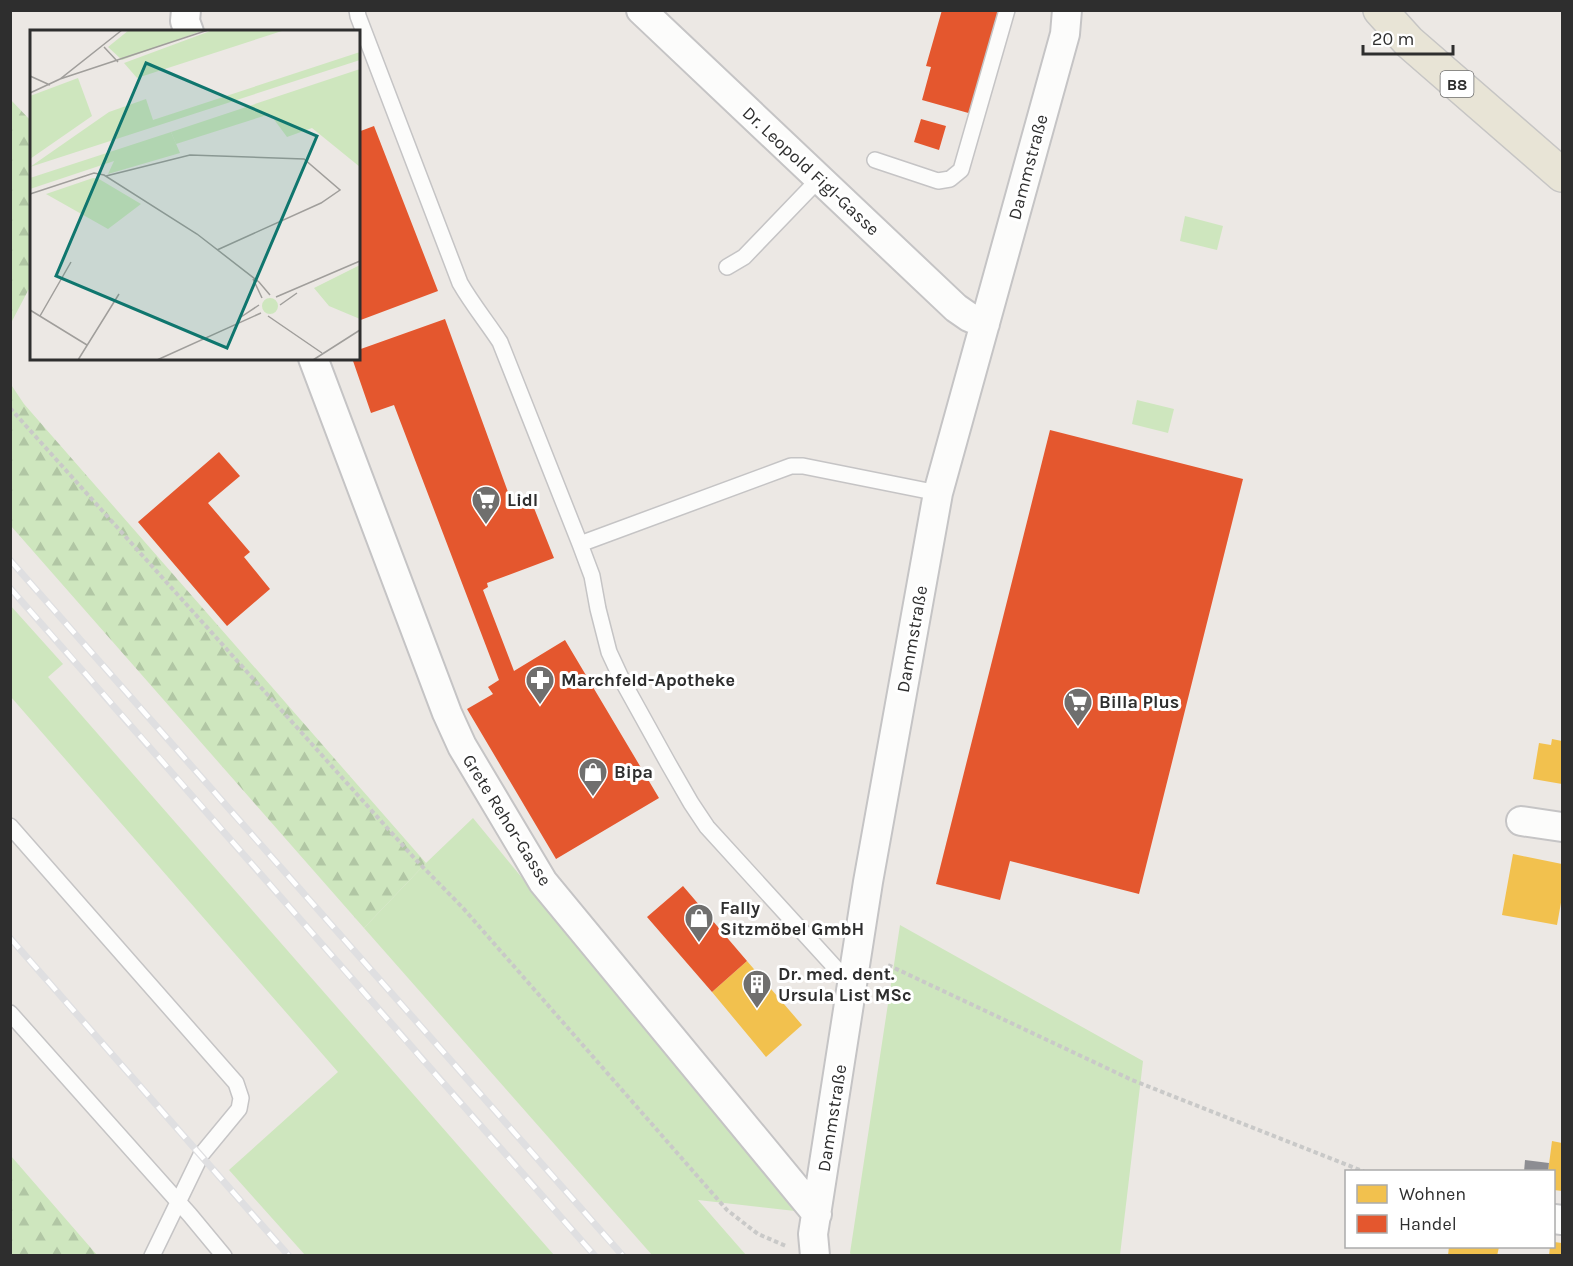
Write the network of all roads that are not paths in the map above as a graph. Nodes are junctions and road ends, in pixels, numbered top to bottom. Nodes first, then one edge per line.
1 (186, 10) edge
2 (357, 10) edge
3 (641, 10) edge
4 (1007, 10) edge
5 (1360, 10) edge
6 (1380, 10) edge
7 (1070, 18) edge
8 (188, 30) edge
9 (1409, 42) junction
10 (875, 159) dead end
11 (1563, 175) edge
12 (819, 179) junction
13 (727, 267) dead end
14 (985, 324) junction
15 (314, 360) edge
16 (938, 493) junction
17 (580, 544) junction
18 (1521, 820) dead end
19 (10, 826) edge
20 (1563, 827) edge
21 (852, 986) junction
22 (10, 1013) edge
23 (178, 1202) junction
24 (817, 1214) junction
25 (152, 1256) edge
26 (224, 1256) edge
27 (815, 1256) edge

1 - 8 street
2 - 17 lane
3 - 12 street, Dr. Leopold Figl-Gasse
4 - 10 lane
5 - 9 main road, B8
6 - 9 main road, B8
7 - 14 street, Dammstraße
9 - 11 main road, B8
12 - 13 lane
12 - 14 street, Dr. Leopold Figl-Gasse
14 - 16 street, Dammstraße
15 - 24 street, Grete Rehor-Gasse
16 - 17 lane
16 - 21 street, Dammstraße
17 - 21 lane
18 - 20 street
19 - 23 lane
21 - 24 street, Dammstraße
22 - 23 lane
23 - 25 lane
23 - 26 lane
24 - 27 street, Dammstraße

